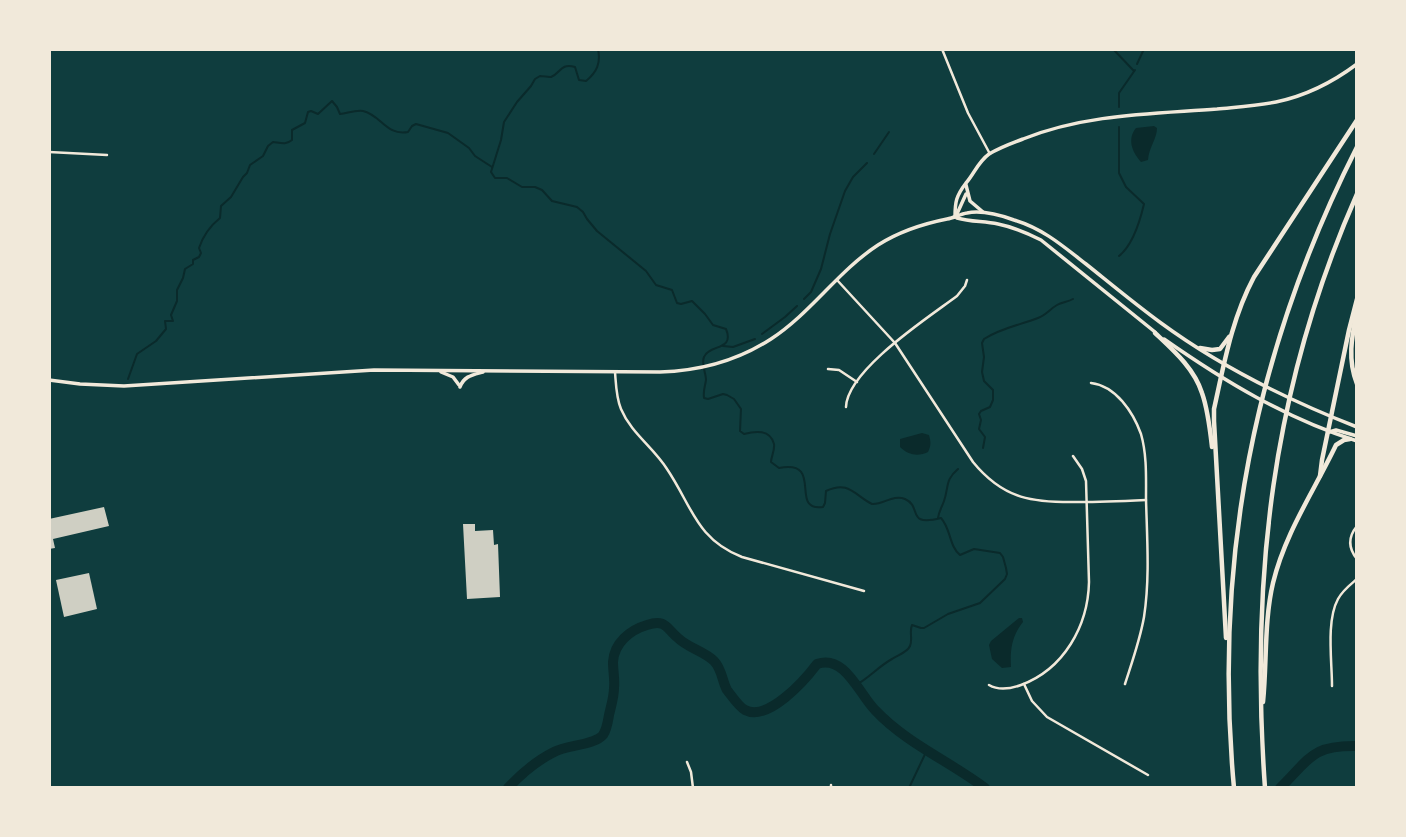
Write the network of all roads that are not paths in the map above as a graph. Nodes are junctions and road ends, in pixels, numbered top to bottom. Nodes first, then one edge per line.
1 (942, 49) edge
2 (1357, 64) edge
3 (1357, 120) edge
4 (1357, 147) edge
5 (49, 152) edge
6 (989, 154) junction
7 (107, 155) dead end
8 (966, 183) junction
9 (967, 191) junction
10 (1357, 194) edge
11 (985, 214) junction
12 (955, 218) junction
13 (837, 280) junction
14 (967, 281) dead end
15 (1357, 299) edge
16 (1357, 310) edge
17 (1155, 333) junction
18 (1232, 333) junction
19 (895, 343) junction
20 (1200, 348) junction
21 (1225, 364) junction
22 (828, 369) dead end
23 (436, 370) junction
24 (488, 370) junction
25 (615, 372) junction
26 (1221, 378) junction
27 (49, 380) edge
28 (857, 382) junction
29 (1091, 383) dead end
30 (1357, 384) edge
31 (846, 407) dead end
32 (1332, 417) junction
33 (1357, 427) edge
34 (1329, 432) junction
35 (1350, 439) junction
36 (1357, 439) edge
37 (1073, 456) dead end
38 (1320, 479) junction
39 (1217, 480) junction
40 (1146, 500) junction
41 (1087, 502) junction
42 (1357, 526) edge
43 (1357, 559) edge
44 (1357, 579) edge
45 (864, 591) dead end
46 (1024, 684) junction
47 (1125, 684) dead end
48 (989, 685) dead end
49 (1332, 686) dead end
50 (1229, 694) junction
51 (1261, 720) junction
52 (687, 762) dead end
53 (1149, 775) dead end
54 (693, 788) edge
55 (1234, 788) edge
56 (1265, 788) edge

1 - 6 street
2 - 6 main road
3 - 18 highway
4 - 50 highway
5 - 7 street
6 - 8 main road
8 - 9 main road
8 - 12 main road
9 - 11 main road
9 - 12 main road
10 - 51 highway
11 - 12 main road
11 - 20 main road
12 - 13 main road
12 - 17 main road
13 - 19 street
13 - 25 main road
14 - 19 street
15 - 32 highway
16 - 30 highway
17 - 26 main road
17 - 39 highway
18 - 20 highway
18 - 21 highway
19 - 28 street
19 - 41 street
20 - 21 main road
21 - 26 highway
21 - 32 main road
22 - 28 street
23 - 24 main road
23 - 24 main road
23 - 27 main road
24 - 25 main road
25 - 45 street
26 - 34 main road
26 - 39 highway
28 - 31 street
29 - 40 street
32 - 33 main road
32 - 34 highway
34 - 35 main road
34 - 36 main road
34 - 38 highway
35 - 36 main road
35 - 38 highway
37 - 41 street
38 - 51 highway
39 - 50 highway
40 - 41 street
40 - 47 street
41 - 46 street
42 - 43 street
44 - 49 street
46 - 48 street
46 - 53 street
50 - 55 highway
51 - 56 highway
52 - 54 street

